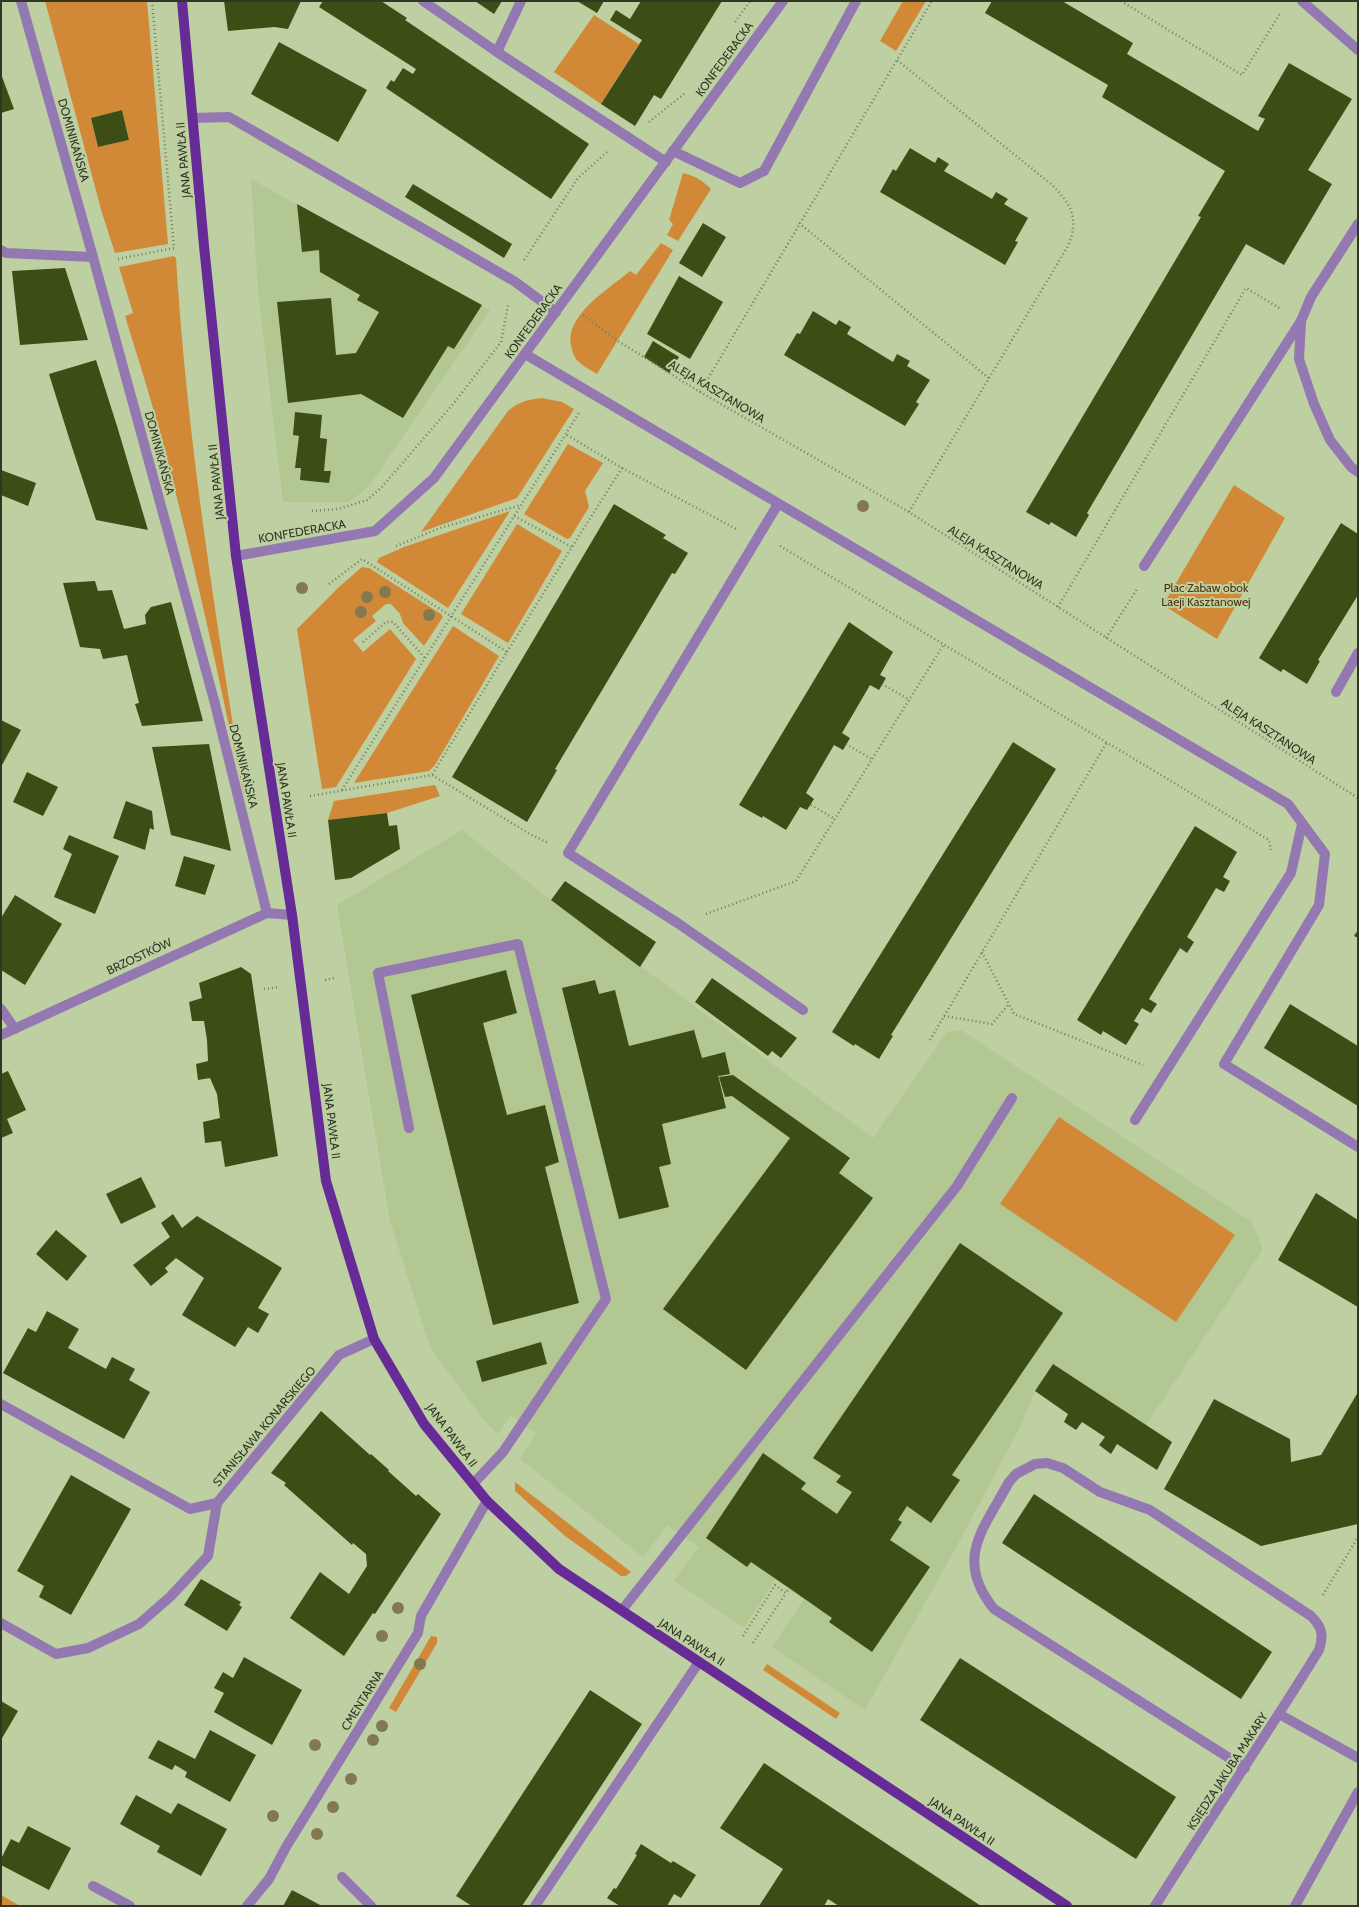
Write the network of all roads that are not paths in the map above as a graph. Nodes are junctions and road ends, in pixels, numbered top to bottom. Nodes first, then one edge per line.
1 (21, 1) edge
2 (182, 1) edge
3 (423, 1) edge
4 (521, 1) edge
5 (783, 1) edge
6 (856, 1) edge
7 (1302, 1) edge
8 (1358, 50) edge
9 (497, 52) junction
10 (192, 118) junction
11 (673, 151) junction
12 (666, 162) junction
13 (1358, 224) edge
14 (1, 250) edge
15 (93, 257) junction
16 (556, 312) junction
17 (1300, 320) junction
18 (525, 354) junction
19 (1358, 472) edge
20 (778, 504) junction
21 (236, 556) junction
22 (1144, 566) road end
23 (1358, 654) edge
24 (1336, 692) dead end
25 (1302, 824) junction
26 (266, 913) junction
27 (292, 915) junction
28 (1, 1009) edge
29 (803, 1010) dead end
30 (14, 1029) junction
31 (1, 1035) edge
32 (1012, 1098) dead end
33 (1135, 1120) dead end
34 (409, 1128) dead end
35 (1358, 1147) edge
36 (374, 1339) junction
37 (1, 1404) edge
38 (473, 1484) junction
39 (487, 1502) junction
40 (217, 1503) junction
41 (622, 1610) junction
42 (1, 1623) edge
43 (699, 1662) junction
44 (1279, 1714) junction
45 (1358, 1758) edge
46 (1245, 1768) junction
47 (1358, 1792) edge
48 (342, 1877) dead end
49 (93, 1886) dead end
50 (130, 1906) edge
51 (247, 1906) edge
52 (371, 1906) edge
53 (535, 1906) edge
54 (1067, 1906) edge
55 (1155, 1906) edge
56 (1295, 1906) edge

1 - 15 street, DOMINIKAŃSKA
2 - 10 main road, JANA PAWŁA II
3 - 9 street
4 - 9 street
5 - 11 street, KONFEDERACKA
6 - 11 street
7 - 8 street
9 - 12 street
10 - 16 street
10 - 21 main road, JANA PAWŁA II
11 - 12 street, KONFEDERACKA
12 - 16 street, KONFEDERACKA
13 - 17 street
14 - 15 street
15 - 26 street, DOMINIKAŃSKA
16 - 18 street, KONFEDERACKA
17 - 19 street
17 - 22 street
18 - 20 street
18 - 21 street, KONFEDERACKA
20 - 25 street
20 - 29 street
21 - 27 main road, JANA PAWŁA II
23 - 24 street
25 - 33 street
25 - 35 street
26 - 27 street, BRZOSTKÓW
26 - 30 street, BRZOSTKÓW
27 - 36 main road, JANA PAWŁA II
28 - 30 street
30 - 31 street, BRZOSTKÓW
32 - 41 street
34 - 38 street
36 - 38 main road, JANA PAWŁA II
36 - 40 street, STANISŁAWA KONARSKIEGO
37 - 40 street, STANISŁAWA KONARSKIEGO
38 - 39 main road, JANA PAWŁA II
39 - 41 main road, JANA PAWŁA II
39 - 51 street, CMENTARNA
40 - 42 street
41 - 43 main road, JANA PAWŁA II
43 - 53 street
43 - 54 main road, JANA PAWŁA II
44 - 45 street
44 - 46 street, KSIĘDZA JAKUBA MAKARY
44 - 46 street, KSIĘDZA JAKUBA MAKARY
46 - 55 street, KSIĘDZA JAKUBA MAKARY
47 - 56 street
48 - 52 street
49 - 50 street

